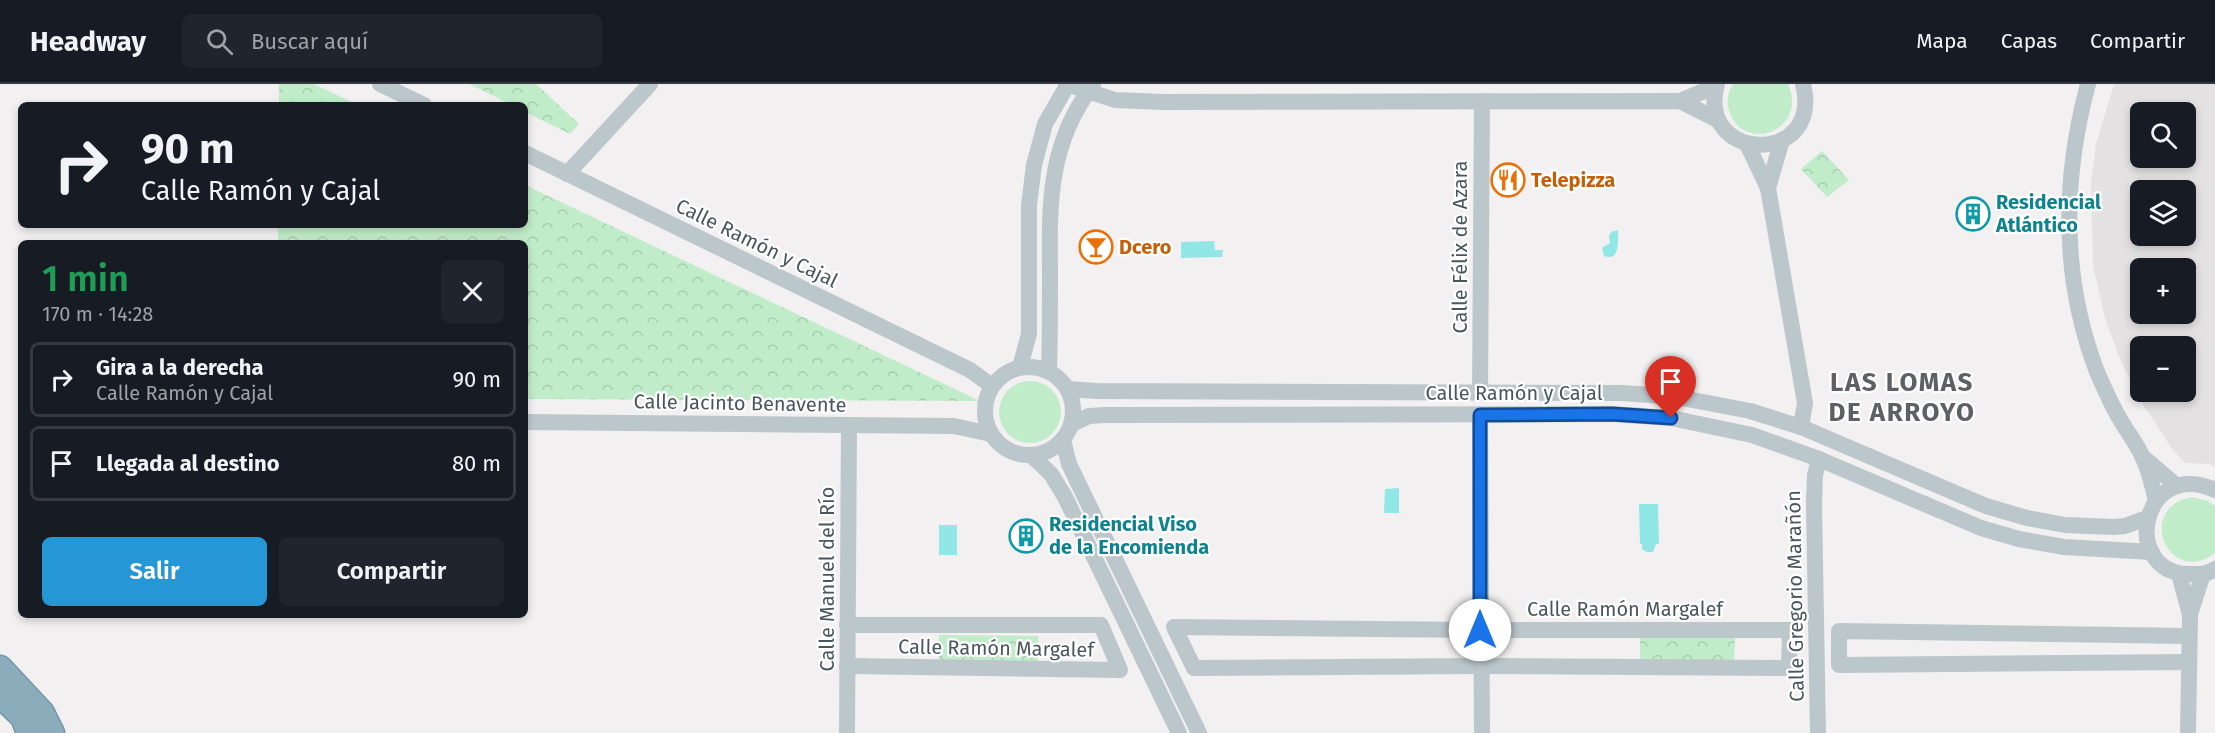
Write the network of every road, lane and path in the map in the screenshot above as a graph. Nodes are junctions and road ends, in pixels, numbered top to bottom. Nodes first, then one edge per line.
1 (380, 84) edge
2 (651, 84) edge
3 (1067, 84) edge
4 (1803, 84) edge
5 (2088, 84) edge
6 (1717, 85) edge
7 (1090, 88) edge
8 (1482, 101) junction
9 (1680, 101) junction
10 (418, 102) edge
11 (1718, 120) junction
12 (1782, 140) junction
13 (1747, 144) junction
14 (528, 154) edge
15 (567, 174) junction
16 (1768, 188) junction
17 (1020, 368) junction
18 (1050, 371) junction
19 (997, 381) junction
20 (1068, 389) junction
21 (1480, 393) junction
22 (985, 414) junction
23 (1480, 415) junction
24 (528, 422) edge
25 (1072, 424) junction
26 (849, 425) junction
27 (954, 426) junction
28 (1801, 427) junction
29 (991, 434) junction
30 (1063, 440) junction
31 (1032, 456) junction
32 (2143, 457) junction
33 (1819, 459) junction
34 (2177, 486) junction
35 (2215, 490) edge
36 (2156, 500) junction
37 (2147, 518) junction
38 (2152, 552) junction
39 (2212, 571) edge
40 (2179, 574) junction
41 (2190, 615) junction
42 (847, 625) junction
43 (1480, 630) junction
44 (2189, 636) junction
45 (1111, 648) junction
46 (1137, 648) junction
47 (1159, 648) junction
48 (1183, 648) junction
49 (1789, 652) junction
50 (1817, 652) junction
51 (1838, 652) junction
52 (2189, 662) junction
53 (847, 666) junction
54 (1481, 666) junction
55 (0, 668) edge
56 (0, 695) edge
57 (29, 733) edge
58 (52, 733) edge
59 (847, 733) edge
60 (1179, 733) edge
61 (1199, 733) edge
62 (1482, 733) edge
63 (1818, 733) edge
64 (2188, 733) edge

1 - 10 street
2 - 15 street
3 - 7 street
3 - 17 street
4 - 12 street
5 - 32 street
6 - 9 street
6 - 11 street
7 - 8 street
7 - 18 street
8 - 9 street
8 - 21 street, Calle Félix de Azara
9 - 11 street
11 - 13 street
12 - 13 street
12 - 16 street
13 - 16 street
14 - 15 street, Calle Ramón y Cajal
15 - 19 street, Calle Ramón y Cajal
16 - 28 street
17 - 18 street
17 - 19 street
18 - 20 street
19 - 22 street
20 - 21 street, Calle Ramón y Cajal
20 - 25 street
21 - 28 street, Calle Ramón y Cajal
22 - 27 street, Calle Jacinto Benavente
22 - 29 street
23 - 25 street, Calle Ramón y Cajal
23 - 33 street, Calle Ramón y Cajal
23 - 43 street
24 - 26 street, Calle Jacinto Benavente
25 - 30 street
26 - 27 street, Calle Jacinto Benavente
26 - 42 street, Calle Manuel del Río
27 - 29 street, Calle Jacinto Benavente
28 - 37 street, Calle Ramón y Cajal
29 - 31 street
30 - 31 street
30 - 47 street
31 - 46 street
32 - 34 street
32 - 36 street
33 - 38 street, Calle Ramón y Cajal
33 - 50 street, Calle Gregorio Marañón
34 - 35 street
34 - 36 street
36 - 37 street
37 - 38 street
38 - 40 street
39 - 40 street
39 - 41 street
40 - 41 street
41 - 44 street
42 - 45 street, Calle Ramón Margalef
42 - 53 street, Calle Manuel del Río
43 - 48 street, Calle Ramón Margalef
43 - 49 street, Calle Ramón Margalef
43 - 54 street
44 - 51 street
44 - 52 street
45 - 46 street, Calle Ramón Margalef
45 - 53 street, Calle Ramón Margalef
46 - 47 street, Calle Ramón Margalef
46 - 60 street
47 - 48 street, Calle Ramón Margalef
47 - 61 street
48 - 54 street
49 - 50 street
49 - 54 street
50 - 51 street
50 - 63 street, Calle Gregorio Marañón
51 - 52 street
52 - 64 street
53 - 59 street, Calle Manuel del Río
54 - 62 street
55 - 58 highway
56 - 57 highway

